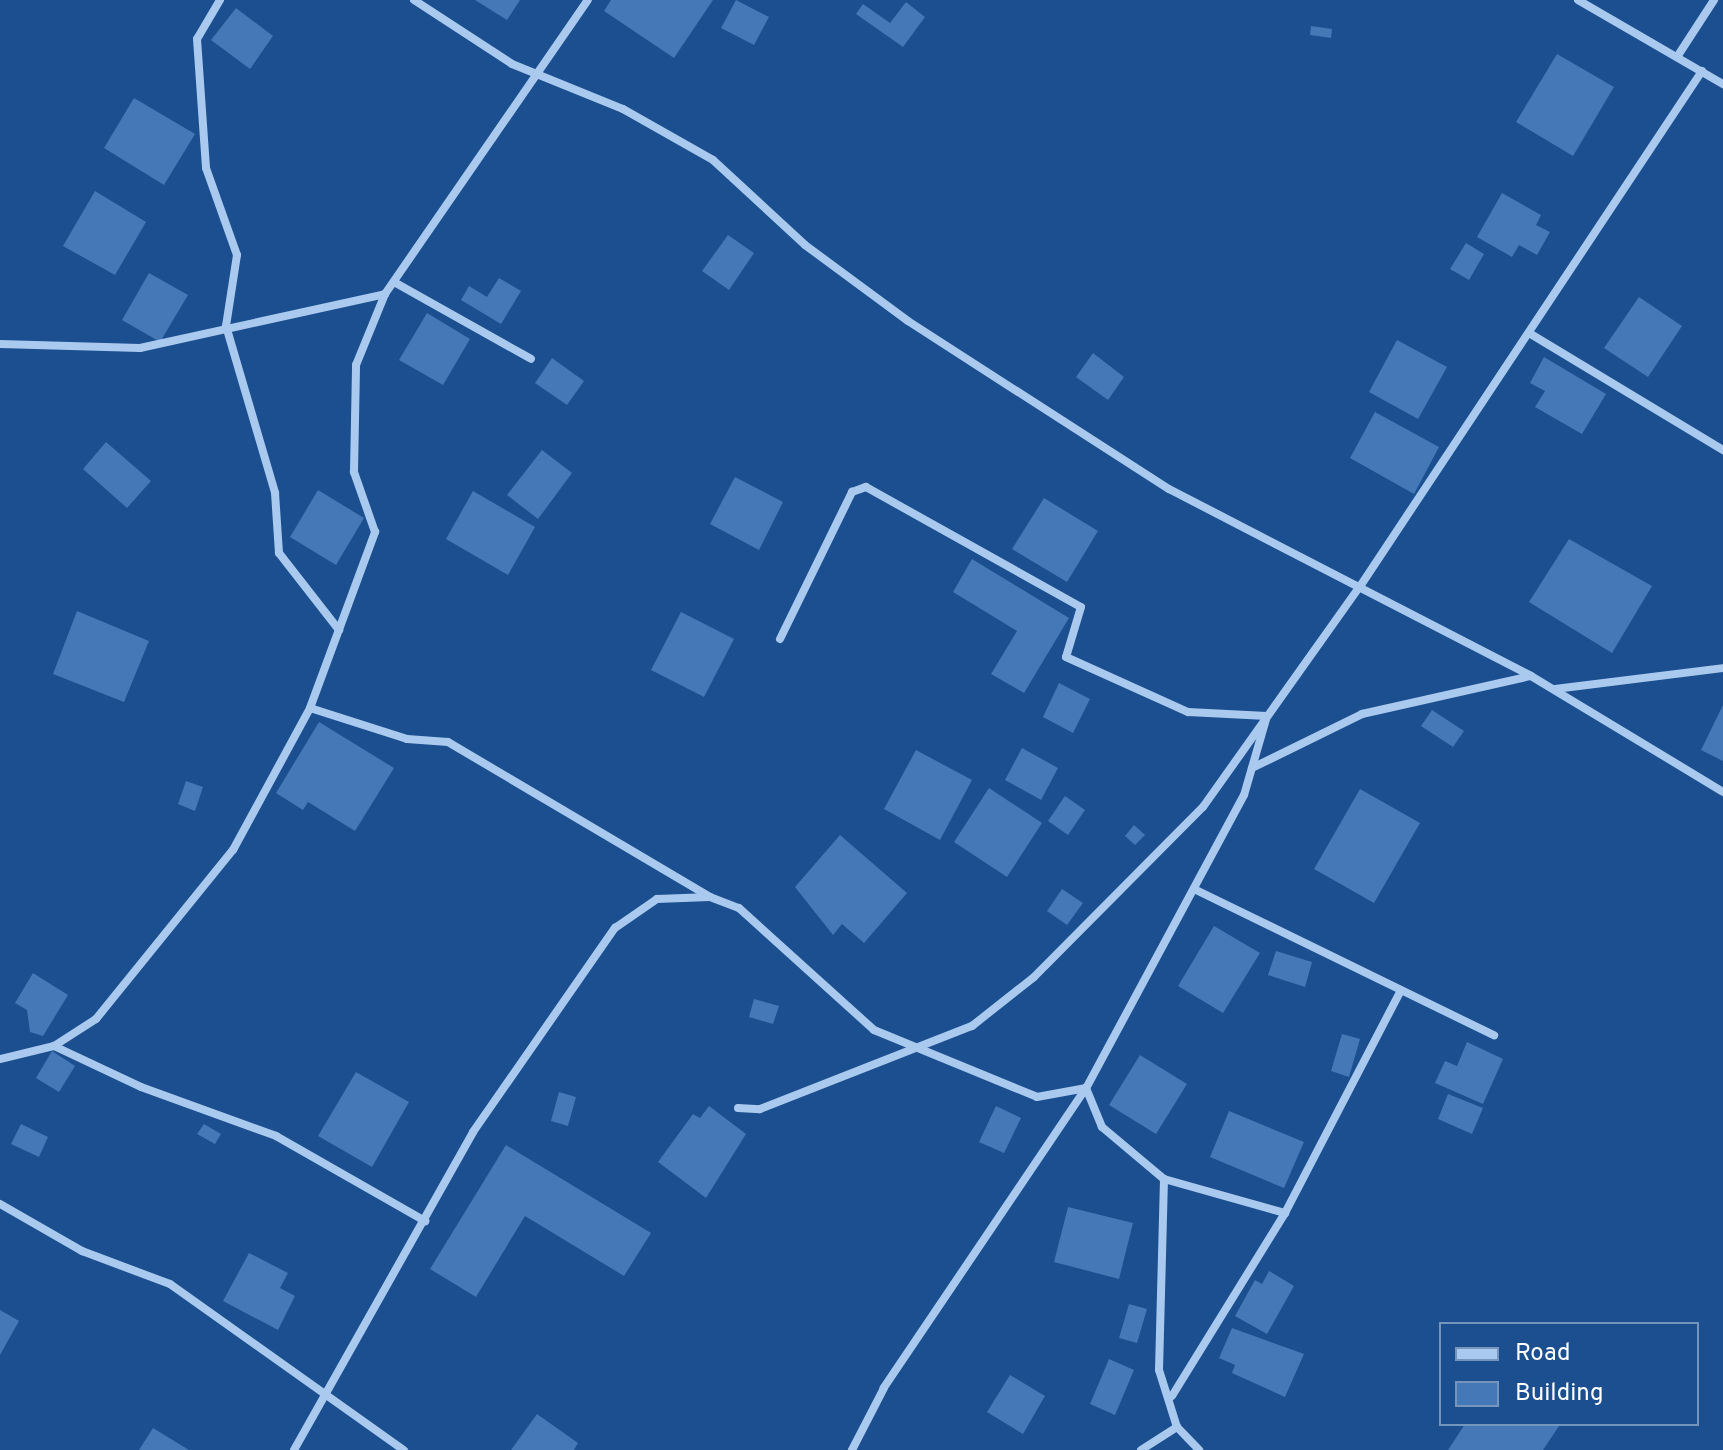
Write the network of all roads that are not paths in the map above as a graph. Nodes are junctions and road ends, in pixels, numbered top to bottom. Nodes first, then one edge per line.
1 (220, 0) edge
2 (414, 0) edge
3 (588, 0) edge
4 (1578, 0) edge
5 (1714, 0) edge
6 (431, 5) edge
7 (1677, 57) junction
8 (1702, 71) junction
9 (543, 75) junction
10 (1723, 84) edge
11 (394, 282) junction
12 (385, 294) junction
13 (226, 326) junction
14 (1529, 333) junction
15 (0, 344) edge
16 (531, 359) dead end
17 (1723, 450) edge
18 (1361, 585) junction
19 (339, 630) junction
20 (780, 639) dead end
21 (1723, 668) edge
22 (1531, 676) junction
23 (1554, 689) junction
24 (310, 708) junction
25 (1267, 716) junction
26 (1252, 768) junction
27 (1723, 792) edge
28 (1194, 889) junction
29 (710, 897) junction
30 (1401, 990) junction
31 (1494, 1035) dead end
32 (54, 1046) junction
33 (912, 1047) junction
34 (0, 1059) edge
35 (1086, 1088) junction
36 (738, 1108) dead end
37 (1164, 1179) junction
38 (0, 1204) edge
39 (1285, 1213) junction
40 (425, 1221) junction
41 (330, 1395) junction
42 (1172, 1396) junction
43 (1177, 1427) junction
44 (294, 1450) edge
45 (404, 1450) edge
46 (852, 1450) edge
47 (1141, 1450) edge
48 (1199, 1450) edge

1 - 13 street
2 - 6 street
3 - 9 street
4 - 7 street
5 - 7 street
6 - 9 street
7 - 8 street
8 - 10 street
8 - 14 street
9 - 11 street
9 - 18 street
11 - 12 street
11 - 16 street
12 - 13 street
12 - 19 street
13 - 15 street
13 - 19 street
14 - 17 street
14 - 18 street
18 - 22 street
18 - 25 street
19 - 24 street
20 - 25 street
21 - 23 street
22 - 23 street
22 - 26 street
23 - 27 street
24 - 29 street
24 - 32 street
25 - 26 street
25 - 33 street
26 - 28 street
28 - 30 street
28 - 35 street
29 - 33 street
29 - 40 street
30 - 31 street
30 - 39 street
32 - 34 street
32 - 40 street
33 - 35 street
33 - 36 street
35 - 37 street
35 - 46 street
37 - 39 street
37 - 42 street
38 - 41 street
39 - 42 street
40 - 41 street
41 - 44 street
41 - 45 street
42 - 43 street
43 - 47 street
43 - 48 street

